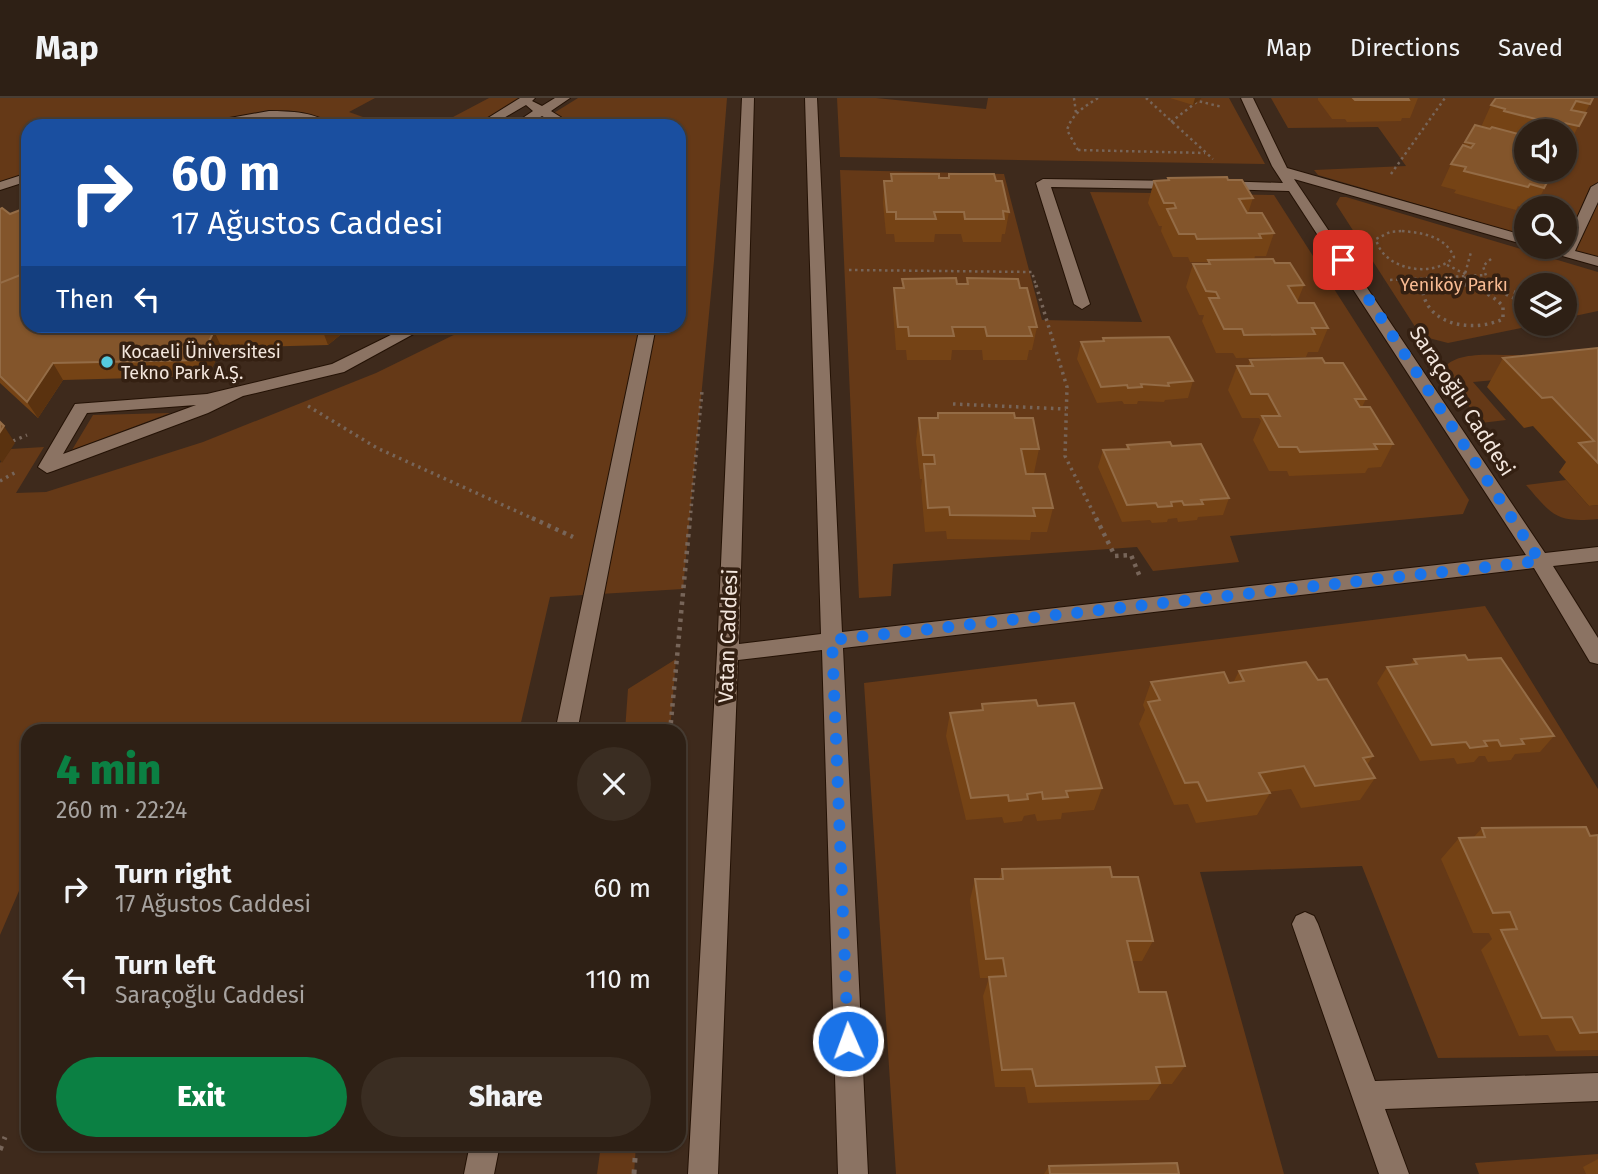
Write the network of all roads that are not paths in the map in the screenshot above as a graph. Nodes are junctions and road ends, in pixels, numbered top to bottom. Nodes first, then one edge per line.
1 (564, 98) edge
2 (748, 98) edge
3 (811, 98) edge
4 (527, 99) edge
5 (1248, 101) edge
6 (543, 110) junction
7 (228, 119) edge
8 (314, 119) edge
9 (493, 119) edge
10 (528, 119) edge
11 (558, 119) edge
12 (1282, 171) junction
13 (21, 179) edge
14 (0, 186) edge
15 (1293, 187) junction
16 (1598, 187) edge
17 (1577, 232) edge
18 (1514, 238) edge
19 (1577, 256) edge
20 (1598, 262) edge
21 (1082, 304) dead end
22 (406, 333) edge
23 (647, 333) edge
24 (237, 392) junction
25 (1598, 554) edge
26 (1540, 561) junction
27 (832, 640) junction
28 (728, 653) junction
29 (1598, 656) edge
30 (568, 724) edge
31 (1304, 924) dead end
32 (1598, 1087) edge
33 (1366, 1096) junction
34 (484, 1151) edge
35 (479, 1174) edge
36 (704, 1174) edge
37 (853, 1174) edge
38 (1394, 1174) edge

1 - 6 street
2 - 28 street, Vatan Caddesi
3 - 27 street
4 - 6 street
4 - 9 street
5 - 12 street, Saraçoğlu Caddesi
6 - 10 street
6 - 11 street
7 - 8 street
12 - 15 street, Saraçoğlu Caddesi
12 - 18 street
13 - 14 street
15 - 21 street
15 - 26 street, Saraçoğlu Caddesi
16 - 17 street
19 - 20 street
22 - 24 street
23 - 30 street
24 - 24 street
25 - 26 street
26 - 27 street
26 - 29 street, Saraçoğlu Caddesi
27 - 28 street
27 - 37 street
28 - 36 street, Vatan Caddesi
31 - 33 street
32 - 33 street
33 - 38 street
34 - 35 street

